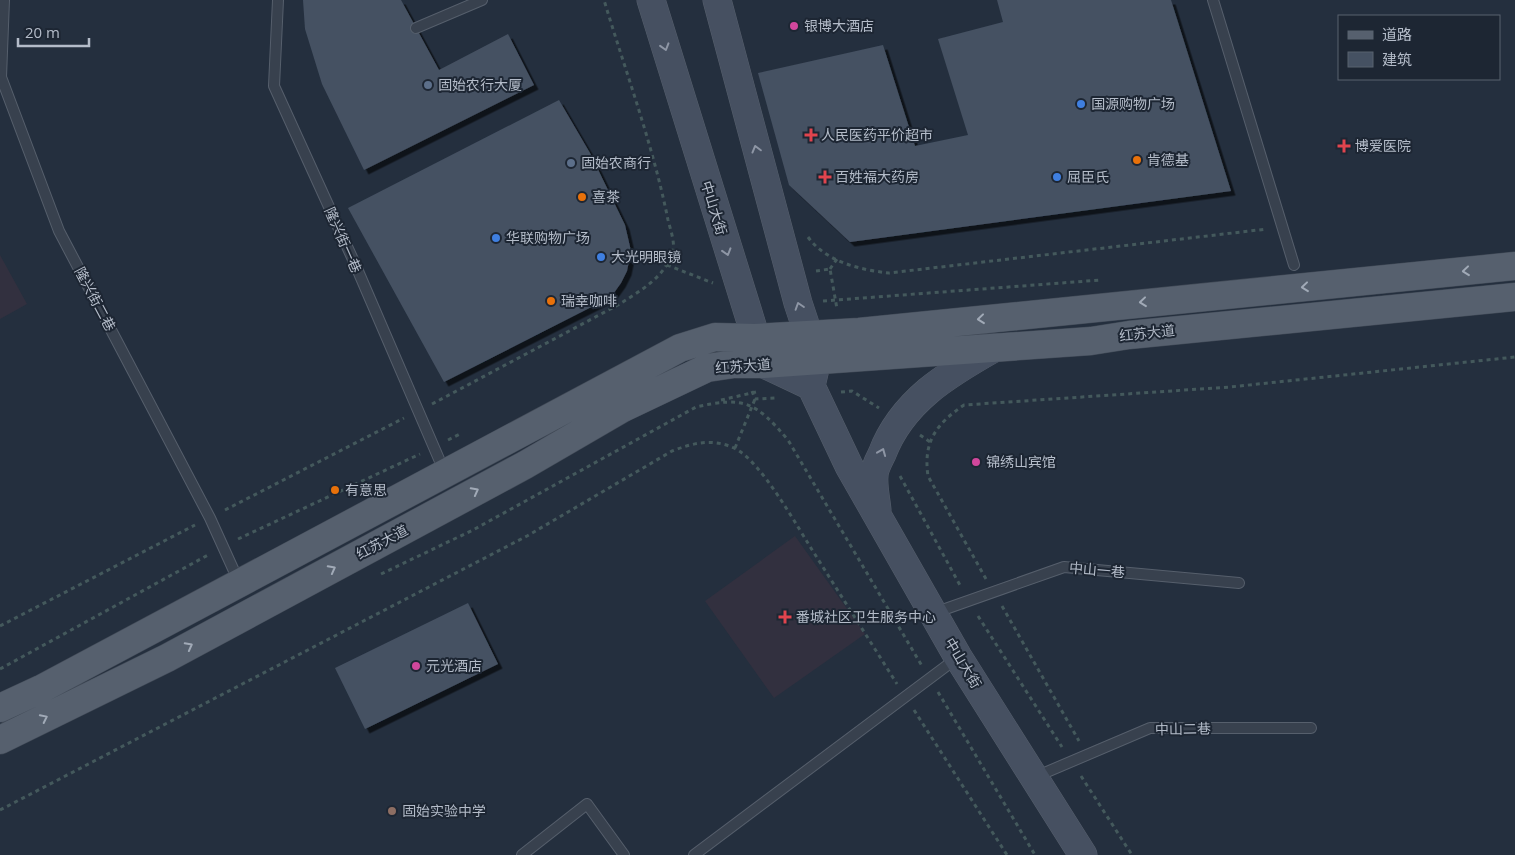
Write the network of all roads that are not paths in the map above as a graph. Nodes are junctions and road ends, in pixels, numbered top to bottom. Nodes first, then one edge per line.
1 (4, 0) edge
2 (278, 0) edge
3 (482, 0) edge
4 (651, 0) edge
5 (716, 0) edge
6 (1213, 0) edge
7 (416, 28) dead end
8 (1294, 265) dead end
9 (1515, 266) edge
10 (1515, 297) edge
11 (809, 335) junction
12 (755, 338) junction
13 (994, 348) junction
14 (814, 373) junction
15 (763, 378) junction
16 (445, 473) junction
17 (878, 517) junction
18 (240, 583) junction
19 (1239, 583) dead end
20 (933, 613) junction
21 (958, 657) junction
22 (0, 708) edge
23 (1311, 728) dead end
24 (0, 740) edge
25 (1034, 777) junction
26 (522, 855) edge
27 (624, 855) edge
28 (694, 855) edge
29 (1083, 855) edge

1 - 18 lane, 隆兴街二巷
2 - 16 lane, 隆兴街一巷
3 - 7 lane
4 -> 12 main road, 中山大街
11 -> 5 main road, 中山大街
6 - 8 lane
9 -> 11 main road, 红苏大道
10 - 13 main road, 红苏大道
11 - 12 main road, 红苏大道
11 - 14 main road, 中山大街
12 - 15 main road, 中山大街
12 - 16 main road, 红苏大道
13 - 14 main road, 红苏大道
17 -> 13 main road
14 - 15 main road, 红苏大道
14 - 17 main road, 中山大街
24 -> 15 main road, 红苏大道
16 - 18 main road, 红苏大道
17 - 20 main road, 中山大街
18 - 22 main road, 红苏大道
19 - 20 lane, 中山一巷
20 - 21 main road, 中山大街
21 - 25 main road, 中山大街
21 - 28 lane
23 - 25 lane, 中山二巷
25 - 29 main road, 中山大街
26 - 27 lane

